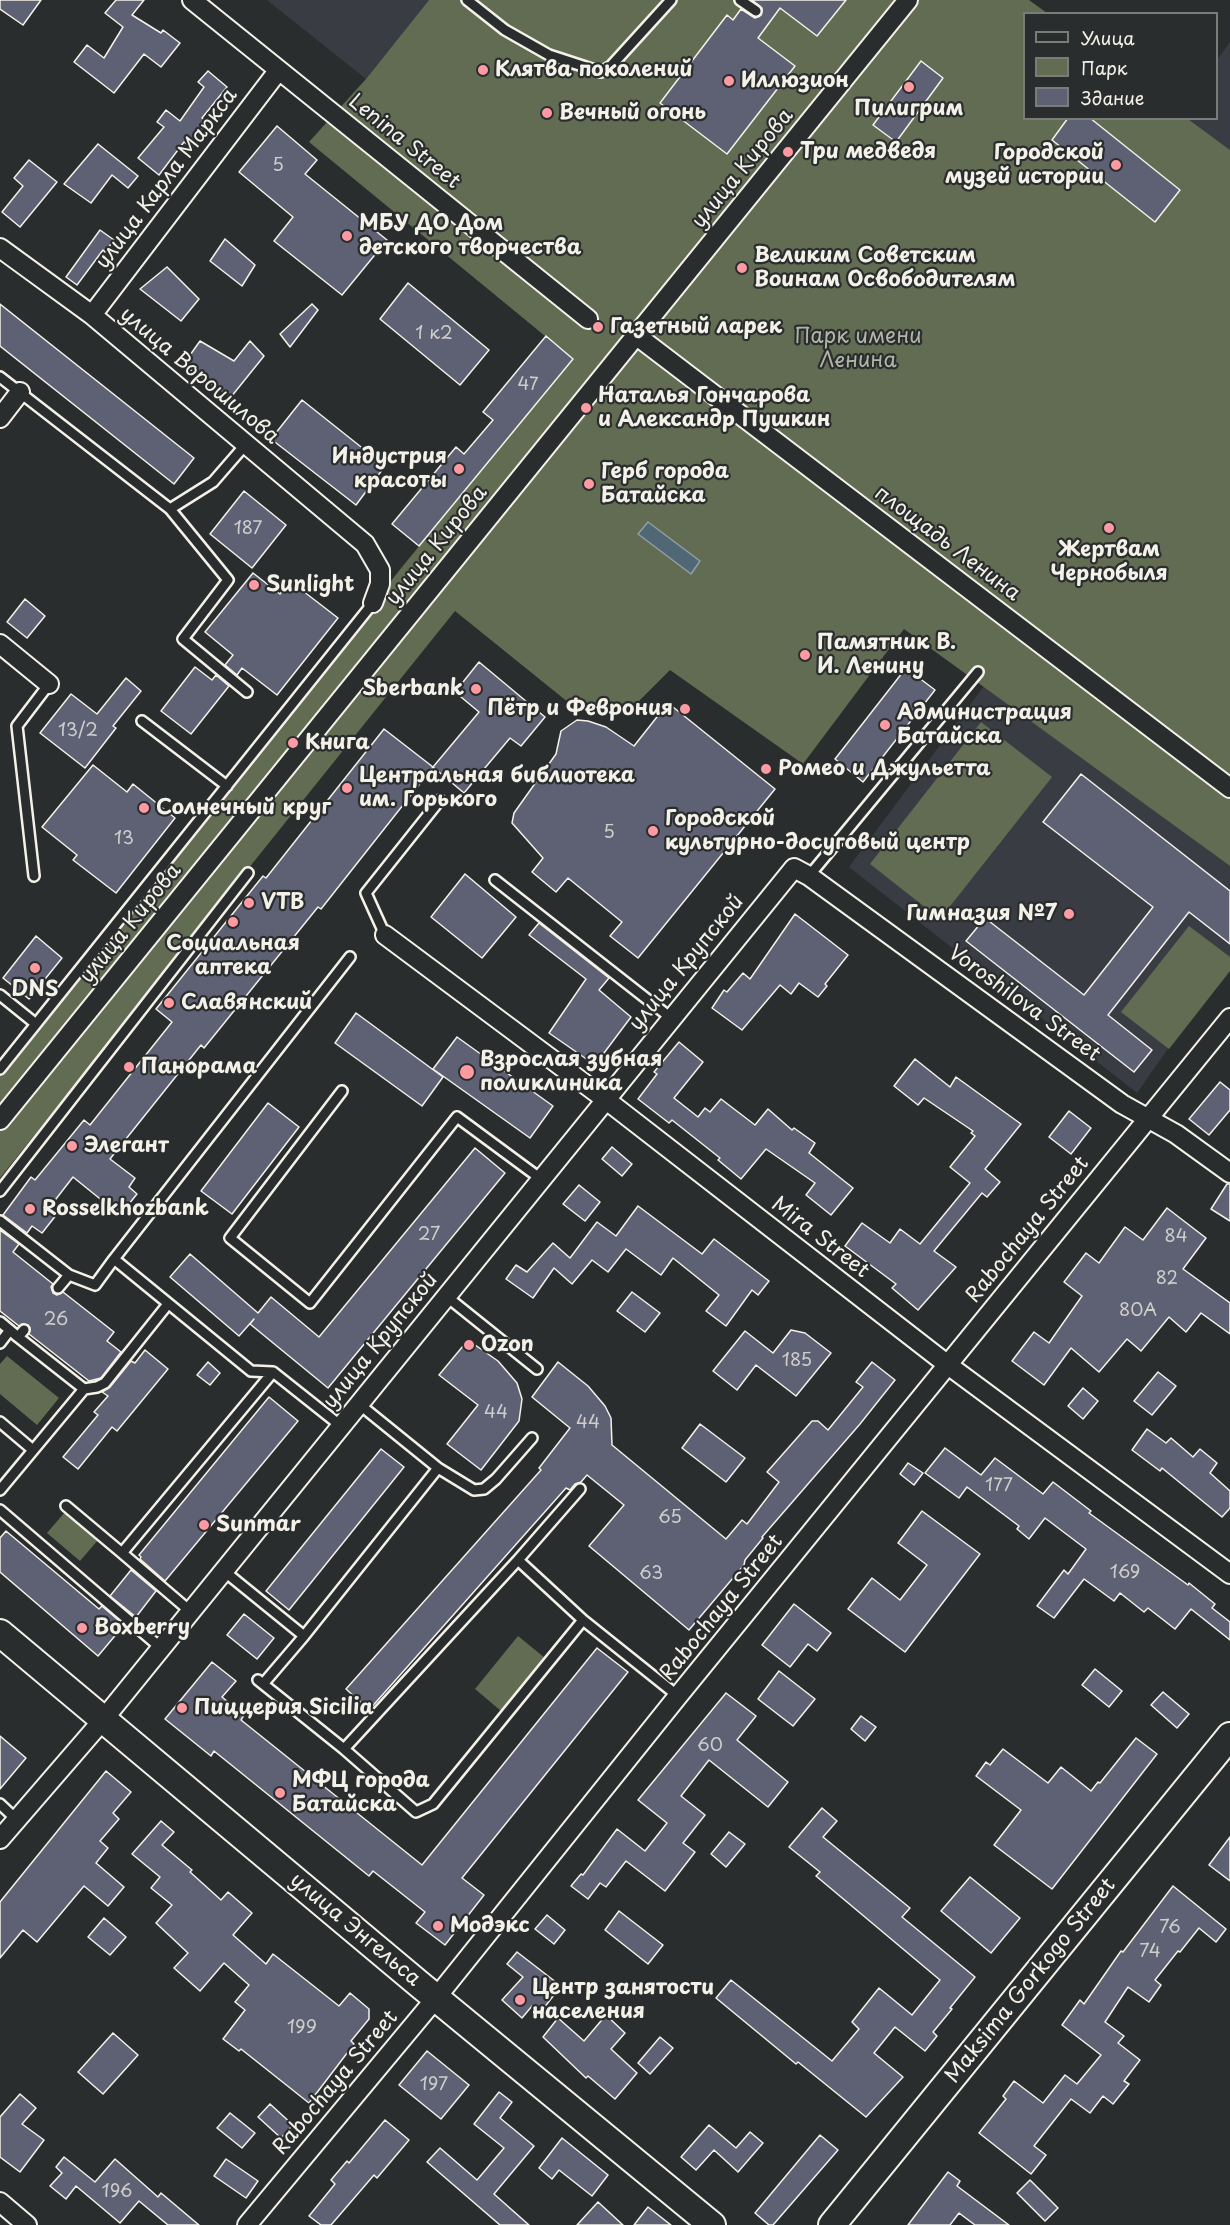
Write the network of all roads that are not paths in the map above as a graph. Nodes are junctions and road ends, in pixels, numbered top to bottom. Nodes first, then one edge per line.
1 (193, 0) edge
2 (467, 0) edge
3 (671, 0) edge
4 (740, 0) edge
5 (908, 0) edge
6 (756, 11) dead end
7 (278, 71) junction
8 (0, 248) edge
9 (92, 315) junction
10 (588, 319) dead end
11 (636, 336) junction
12 (0, 377) edge
13 (20, 392) junction
14 (0, 418) edge
15 (246, 444) junction
16 (170, 509) junction
17 (373, 603) joint
18 (0, 644) edge
19 (978, 672) dead end
20 (49, 684) joint
21 (247, 692) dead end
22 (142, 721) dead end
23 (226, 786) junction
24 (1230, 788) edge
25 (440, 800) dead end
26 (801, 872) junction
27 (248, 873) dead end
28 (34, 876) dead end
29 (495, 880) dead end
30 (385, 935) joint
31 (350, 957) dead end
32 (0, 994) edge
33 (672, 1018) junction
34 (1230, 1018) edge
35 (36, 1024) junction
36 (0, 1069) edge
37 (342, 1091) dead end
38 (605, 1099) junction
39 (1148, 1119) junction
40 (0, 1120) edge
41 (1230, 1173) edge
42 (541, 1179) junction
43 (0, 1191) edge
44 (0, 1221) edge
45 (114, 1259) junction
46 (69, 1275) junction
47 (58, 1288) dead end
48 (446, 1296) junction
49 (168, 1304) junction
50 (0, 1322) edge
51 (10, 1330) junction
52 (0, 1343) edge
53 (948, 1365) junction
54 (537, 1369) dead end
55 (273, 1372) junction
56 (84, 1389) junction
57 (359, 1404) junction
58 (0, 1422) edge
59 (340, 1426) junction
60 (532, 1438) dead end
61 (33, 1450) junction
62 (438, 1468) junction
63 (0, 1490) edge
64 (580, 1490) dead end
65 (66, 1506) dead end
66 (0, 1510) edge
67 (123, 1553) junction
68 (518, 1560) junction
69 (224, 1571) junction
70 (1230, 1574) edge
71 (190, 1612) junction
72 (583, 1620) junction
73 (0, 1633) edge
74 (304, 1636) junction
75 (161, 1648) junction
76 (678, 1696) junction
77 (102, 1720) junction
78 (1230, 1736) edge
79 (344, 1749) junction
80 (0, 1804) edge
81 (17, 1820) junction
82 (0, 1839) edge
83 (436, 1998) junction
84 (0, 2202) edge
85 (27, 2225) edge
86 (247, 2225) edge
87 (712, 2225) edge
88 (832, 2225) edge

1 - 7 street, Lenina Street
2 - 3 lane
4 - 6 lane
5 - 11 street, улица Кирова
7 - 9 street, улица Карла Маркса
7 - 10 street, Lenina Street
8 - 9 street, улица Ворошилова
9 - 15 street, улица Ворошилова
11 - 24 street, площадь Ленина
11 - 40 street, улица Кирова
12 - 13 lane
13 - 14 street
13 - 16 lane
15 - 16 lane
15 - 17 street, улица Ворошилова
16 - 21 lane
17 - 23 lane, улица Кирова
18 - 20 street
19 - 26 lane
20 - 28 lane
22 - 23 lane
23 - 35 lane, улица Кирова
25 - 30 lane
26 - 33 street, улица Крупской
26 - 39 street, Voroshilova Street
27 - 43 lane
29 - 33 lane
30 - 38 street, Mira Street
31 - 45 lane
32 - 35 lane
33 - 38 street, улица Крупской
34 - 39 street, Rabochaya Street
35 - 36 lane, улица Кирова
37 - 42 lane
38 - 42 street, улица Крупской
38 - 53 street, Mira Street
39 - 41 street, Voroshilova Street
39 - 53 street, Rabochaya Street
42 - 48 street, улица Крупской
44 - 46 lane
45 - 46 lane
45 - 49 lane
46 - 47 lane
48 - 54 lane
48 - 57 street, улица Крупской
49 - 55 lane
49 - 56 lane
50 - 51 lane
51 - 52 lane
51 - 56 lane
53 - 70 street, Mira Street
53 - 76 street, Rabochaya Street
55 - 59 lane
55 - 67 lane
56 - 61 lane
57 - 59 street, улица Крупской
57 - 62 lane
58 - 61 lane
59 - 69 street, улица Крупской
60 - 62 lane
61 - 63 lane
62 - 74 lane
64 - 68 lane
65 - 67 lane
66 - 75 lane
67 - 71 lane
68 - 72 lane
68 - 79 lane
69 - 71 street, улица Крупской
69 - 74 lane
71 - 75 street, улица Крупской
72 - 76 lane
72 - 79 lane
73 - 77 main road, улица Энгельса
74 - 79 lane
75 - 77 street, улица Крупской
76 - 83 street, Rabochaya Street
77 - 81 street, улица Крупской
77 - 83 main road, улица Энгельса
78 - 88 main road, Maksima Gorkogo Street
80 - 81 lane
81 - 82 street, улица Крупской
83 - 86 street, Rabochaya Street
83 - 87 main road, улица Энгельса
84 - 85 street

